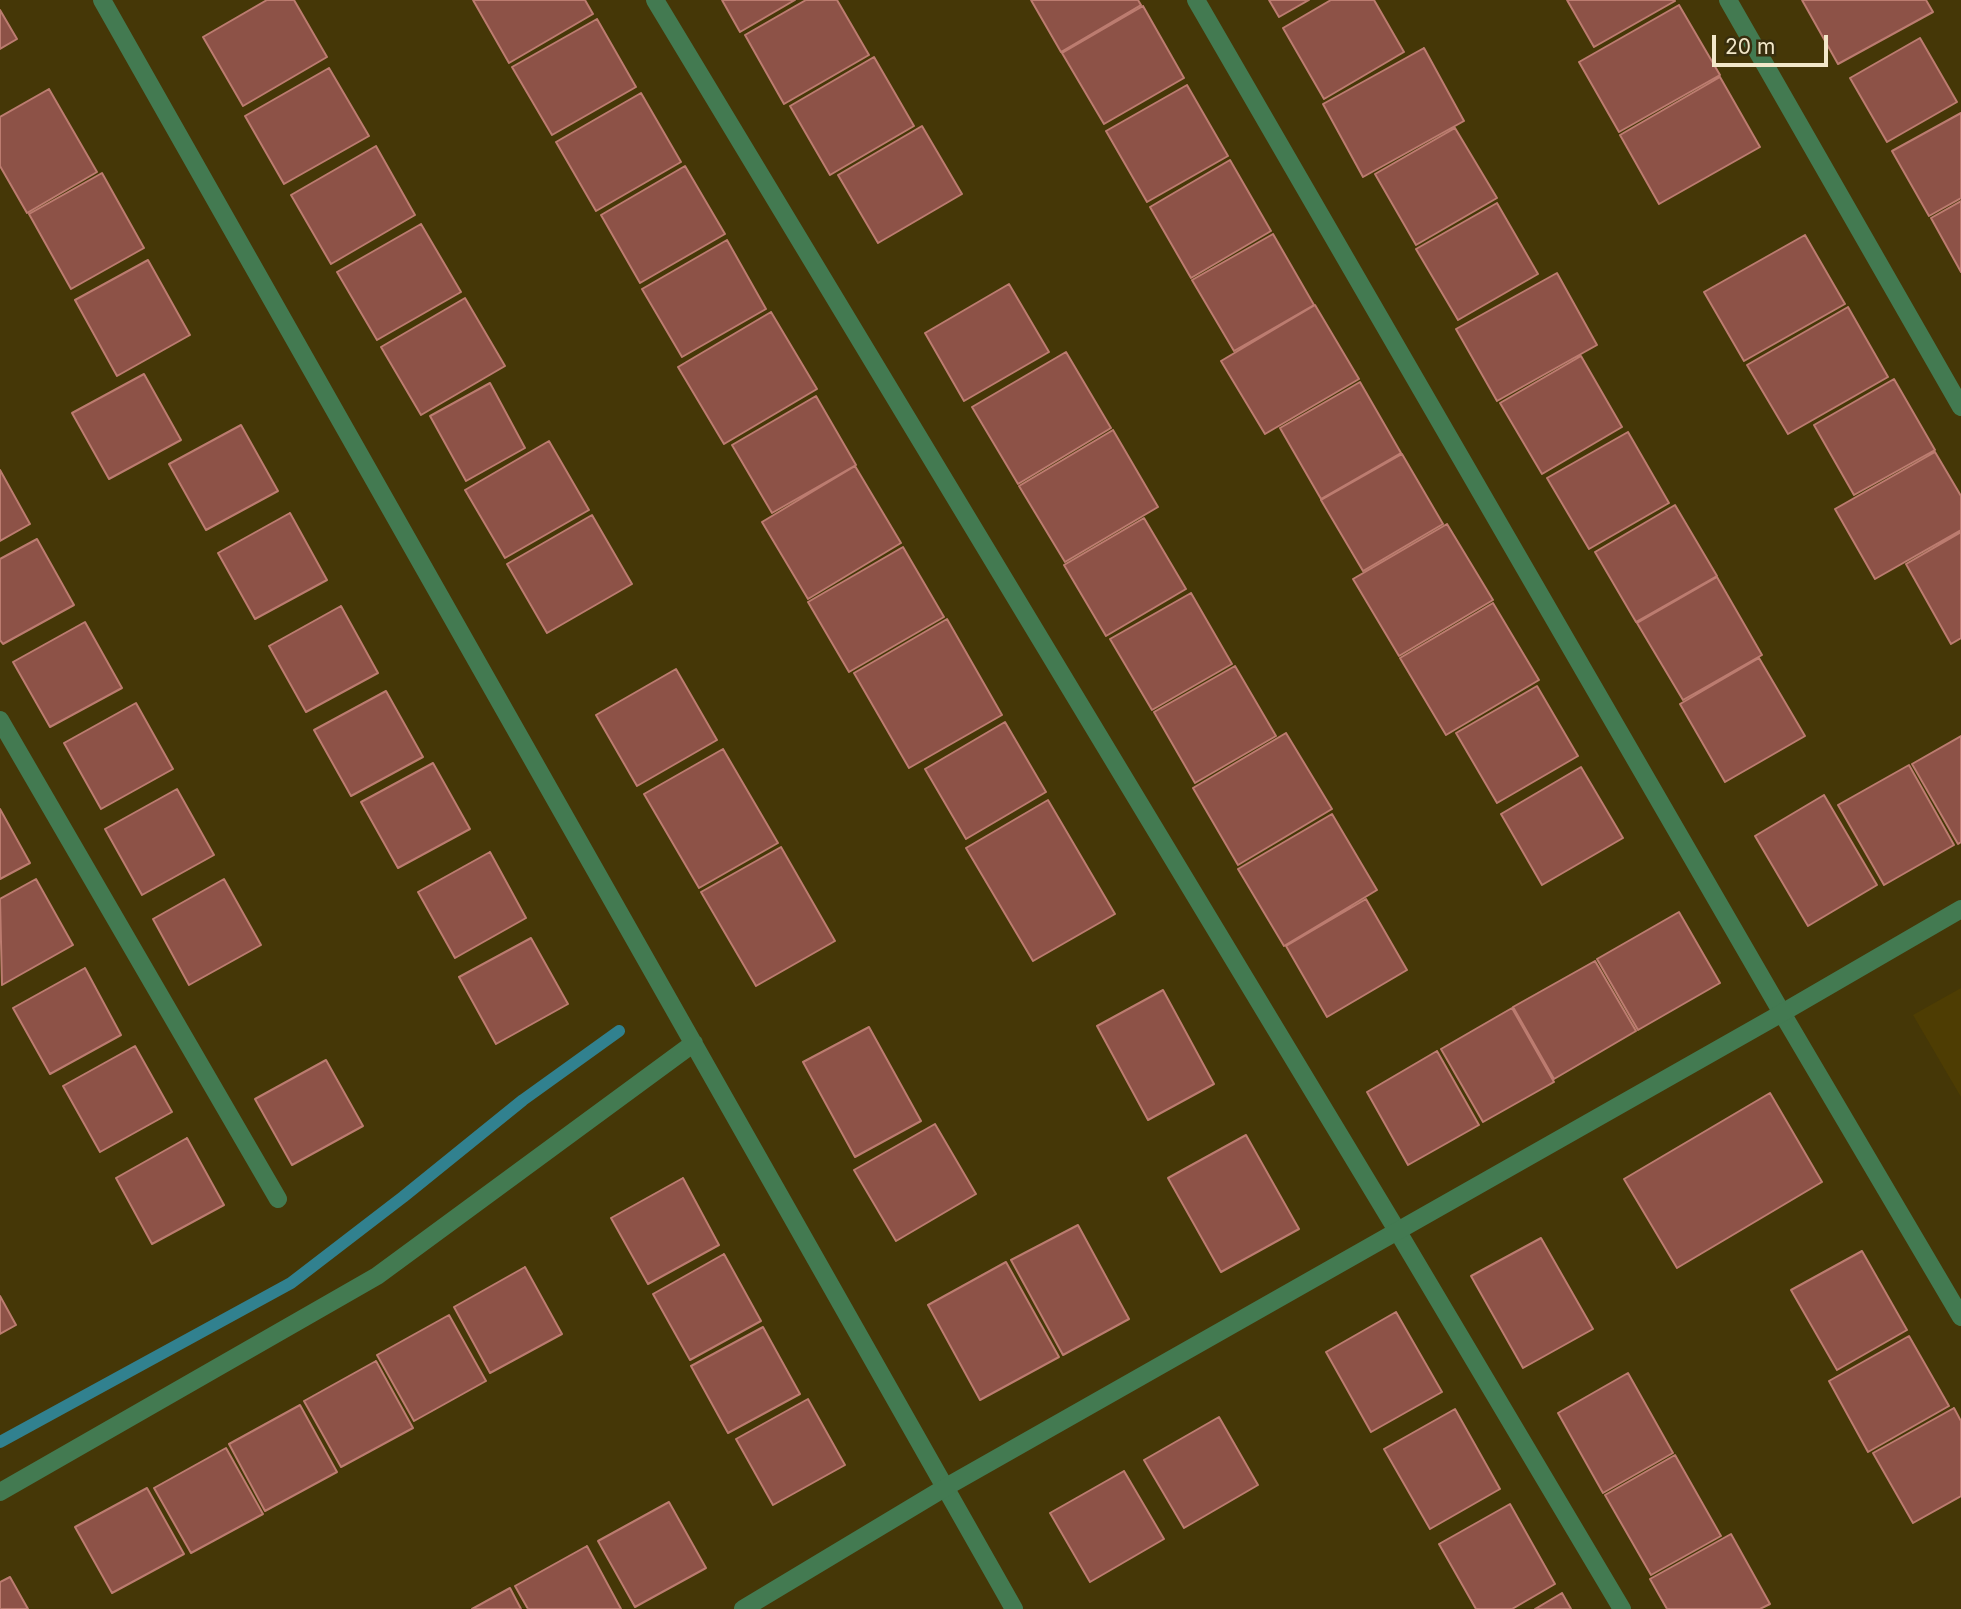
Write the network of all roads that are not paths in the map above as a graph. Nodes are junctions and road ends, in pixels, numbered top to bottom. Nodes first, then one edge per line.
1 (102, 0) edge
2 (655, 0) edge
3 (1196, 0) edge
4 (1728, 0) edge
5 (1961, 407) edge
6 (0, 720) edge
7 (1961, 909) edge
8 (1782, 1013) junction
9 (694, 1043) junction
10 (278, 1199) dead end
11 (1398, 1232) junction
12 (1961, 1317) edge
13 (946, 1487) junction
14 (0, 1492) edge
15 (743, 1609) edge
16 (1014, 1609) edge
17 (1622, 1609) edge

1 - 9 street
2 - 11 street
3 - 8 street
4 - 5 street
6 - 10 street
7 - 8 street
8 - 11 street
8 - 12 street
9 - 13 street
9 - 14 street
11 - 13 street
11 - 17 street
13 - 15 street
13 - 16 street

